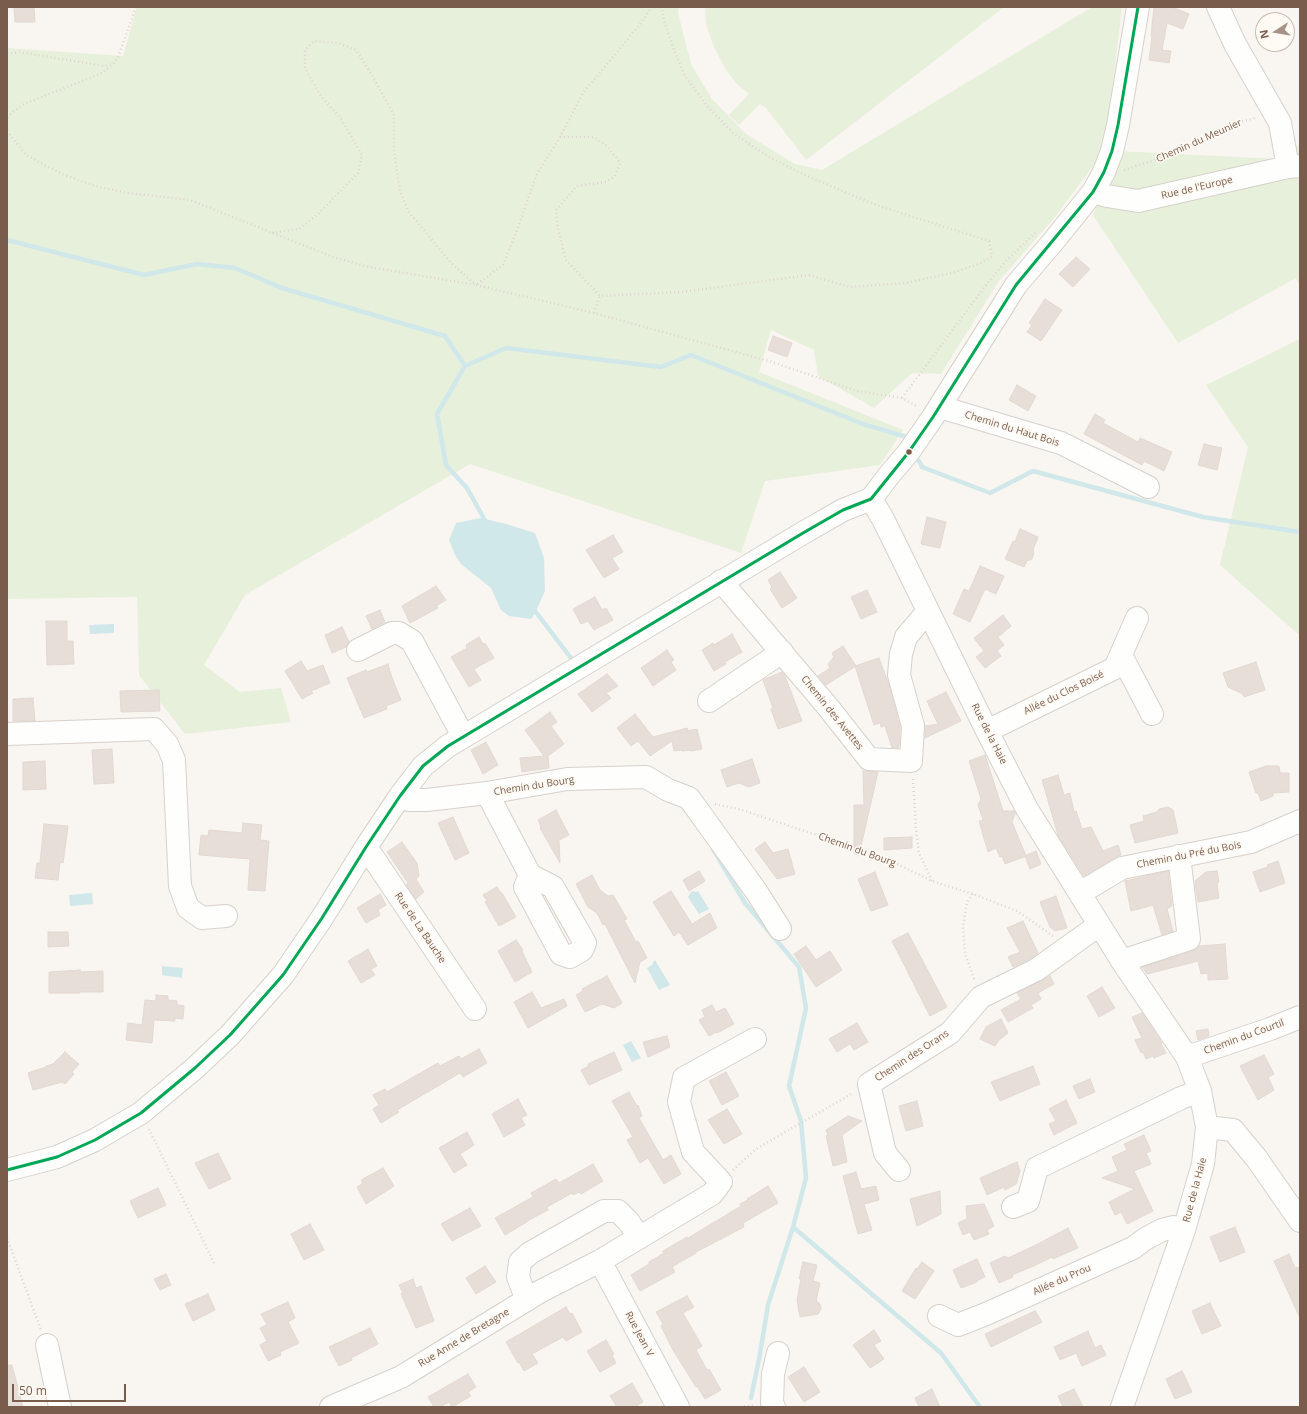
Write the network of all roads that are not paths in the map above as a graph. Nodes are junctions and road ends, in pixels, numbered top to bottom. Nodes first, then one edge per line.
1 (1138, 7) edge
2 (1218, 7) edge
3 (1294, 167) edge
4 (1093, 192) junction
5 (940, 407) junction
6 (1148, 487) dead end
7 (872, 499) junction
8 (721, 581) junction
9 (928, 611) junction
10 (1137, 618) dead end
11 (358, 650) dead end
12 (782, 652) junction
13 (1121, 655) junction
14 (709, 701) dead end
15 (1152, 714) dead end
16 (987, 731) junction
17 (7, 734) edge
18 (463, 736) junction
19 (487, 793) junction
20 (400, 796) junction
21 (1300, 821) edge
22 (366, 847) junction
23 (1179, 856) junction
24 (530, 875) dead end
25 (1080, 893) junction
26 (226, 916) dead end
27 (1099, 925) junction
28 (780, 929) dead end
29 (1122, 961) junction
30 (475, 1009) dead end
31 (1300, 1017) edge
32 (755, 1039) dead end
33 (1187, 1057) junction
34 (1200, 1091) junction
35 (1207, 1127) junction
36 (7, 1170) edge
37 (899, 1170) dead end
38 (1013, 1207) dead end
39 (1300, 1220) edge
40 (1184, 1230) junction
41 (639, 1238) junction
42 (600, 1261) junction
43 (527, 1300) junction
44 (939, 1316) dead end
45 (47, 1345) road end
46 (778, 1353) dead end
47 (60, 1407) edge
48 (331, 1407) edge
49 (678, 1407) edge
50 (774, 1407) edge
51 (1122, 1407) edge

1 - 4 street
2 - 3 street
3 - 4 street, Rue de l'Europe
4 - 5 street
5 - 6 street, Chemin du Haut Bois
5 - 7 street
7 - 8 street
7 - 9 street, Rue de la Haie
8 - 12 street, Chemin des Avettes
8 - 18 street
9 - 12 street, Chemin des Avettes
9 - 16 street, Rue de la Haie
10 - 13 street, Allée du Clos Boisé
11 - 18 street
12 - 14 street
13 - 15 street
13 - 16 street, Allée du Clos Boisé
16 - 25 street, Rue de la Haie
17 - 26 street
18 - 20 street
19 - 20 street, Chemin du Bourg
19 - 24 street
19 - 28 street, Chemin du Bourg
20 - 22 street
21 - 23 street, Chemin du Pré du Bois
22 - 30 street, Rue de La Bauche
22 - 36 street
23 - 25 street, Chemin du Pré du Bois
23 - 29 street
25 - 27 street, Rue de la Haie
27 - 29 street, Rue de la Haie
27 - 37 street, Chemin des Orans
29 - 33 street, Rue de la Haie
31 - 33 street, Chemin du Courtil
32 - 41 street, Rue Anne de Bretagne
33 - 34 street, Rue de la Haie
34 - 35 street, Rue de la Haie
34 - 38 street
35 - 39 street
35 - 40 street, Rue de la Haie
40 - 44 street, Allée du Prou
40 - 51 street, Rue de la Haie
41 - 42 street, Rue Anne de Bretagne
41 - 43 street
42 - 43 street, Rue Anne de Bretagne
42 - 49 street, Rue Jean V
43 - 48 street, Rue Anne de Bretagne
45 - 47 street
46 - 50 street

